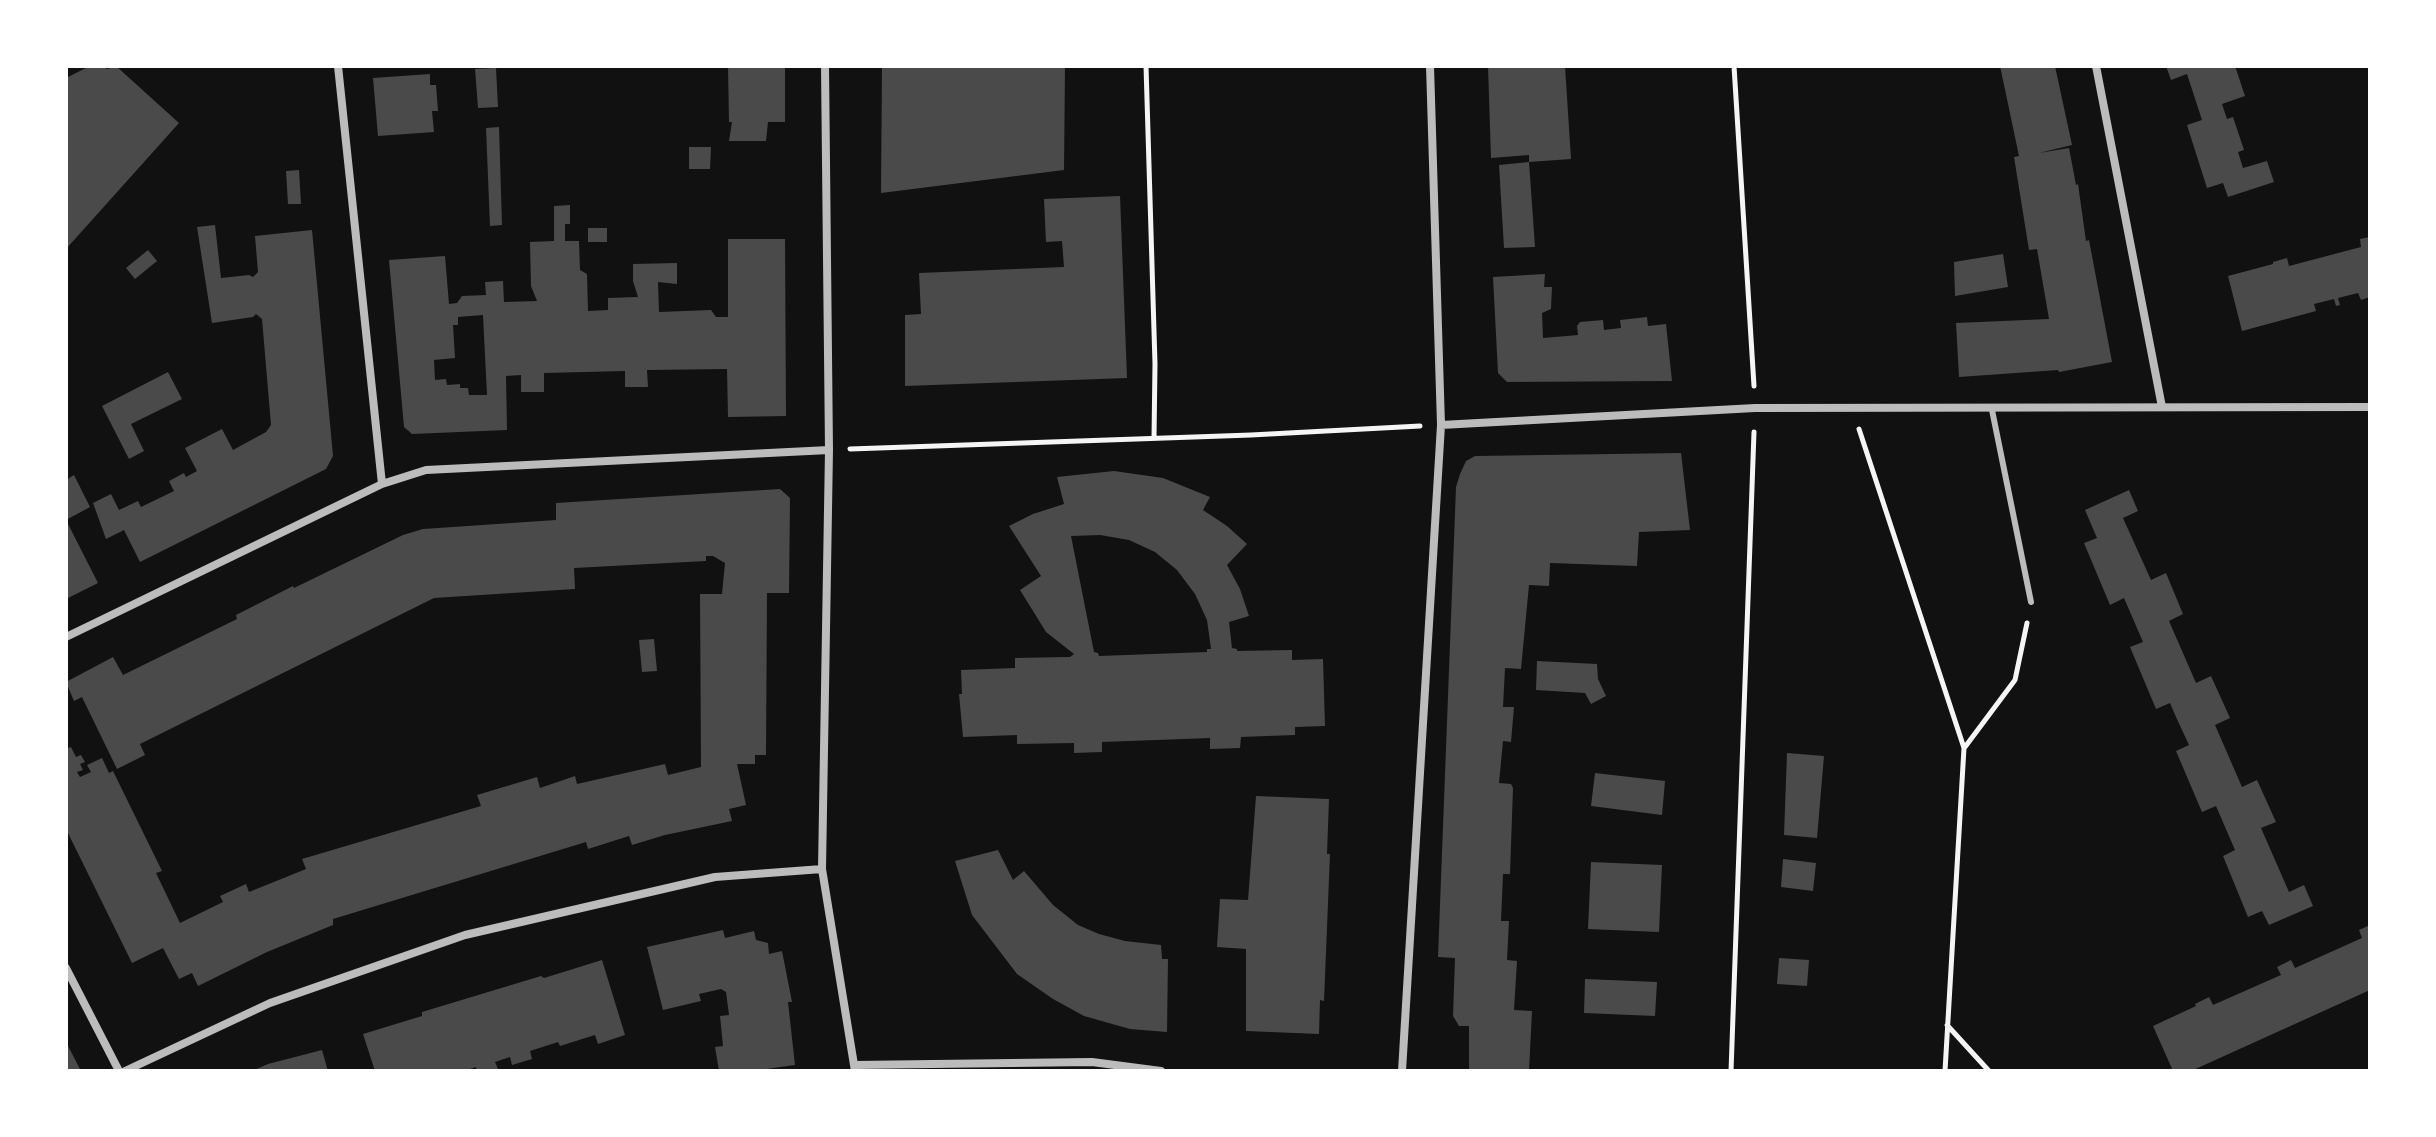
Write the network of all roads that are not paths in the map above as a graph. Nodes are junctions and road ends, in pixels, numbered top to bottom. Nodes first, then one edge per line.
1 (338, 66) edge
2 (825, 66) edge
3 (1430, 66) edge
4 (2096, 66) edge
5 (2162, 407) junction
6 (2370, 407) edge
7 (1992, 410) junction
8 (1441, 425) junction
9 (829, 450) junction
10 (382, 484) junction
11 (2031, 602) road end
12 (66, 637) edge
13 (822, 869) junction
14 (66, 968) edge
15 (855, 1068) edge
16 (119, 1071) edge
17 (125, 1071) edge
18 (1161, 1071) edge
19 (1402, 1071) edge

1 - 10 street
2 - 9 street
3 - 8 street
4 - 5 street
5 - 6 street
5 - 7 street
7 - 8 street
7 - 11 lane
8 - 19 street
9 - 10 street
9 - 13 street
10 - 12 street
13 - 15 street
13 - 17 street
14 - 16 street
15 - 18 street

